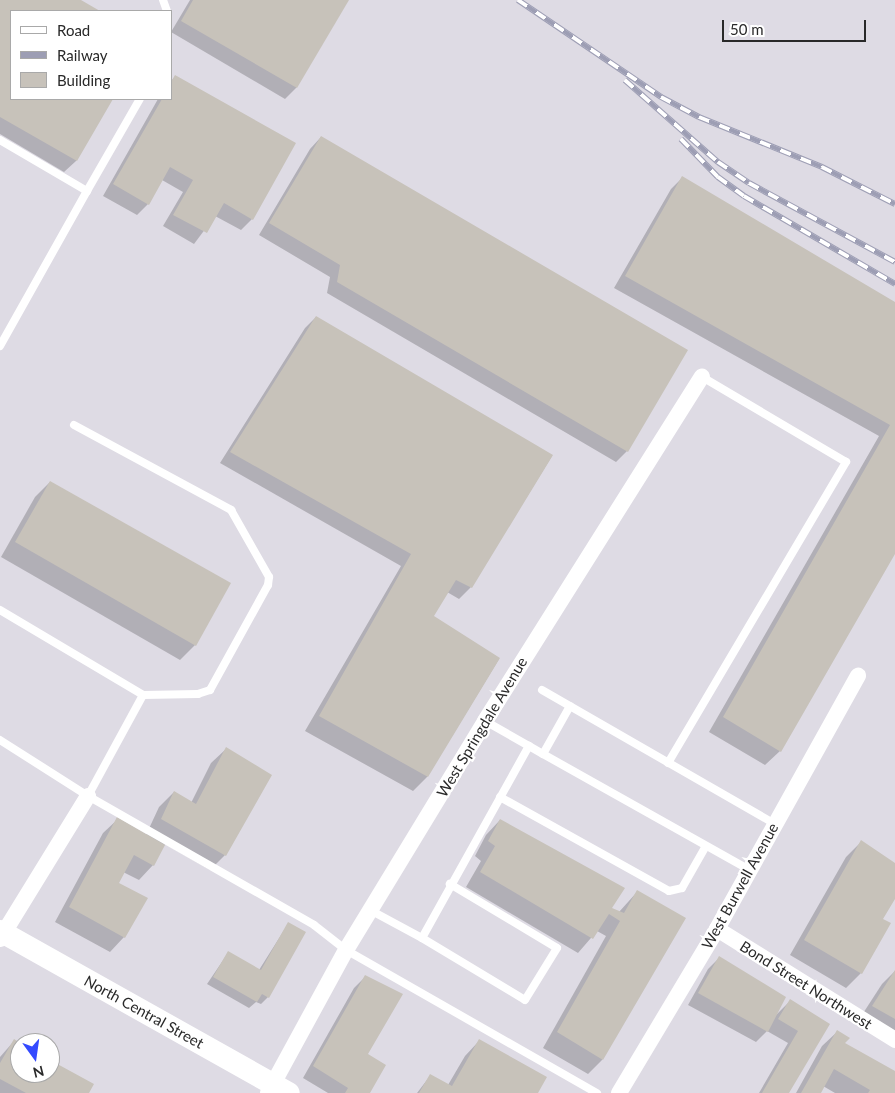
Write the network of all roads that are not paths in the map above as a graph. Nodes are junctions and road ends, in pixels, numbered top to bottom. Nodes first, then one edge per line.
1 (139, 100) edge
2 (0, 140) edge
3 (87, 191) junction
4 (0, 346) edge
5 (702, 377) joint
6 (74, 425) dead end
7 (0, 610) edge
8 (858, 676) dead end
9 (542, 690) dead end
10 (143, 694) junction
11 (570, 706) junction
12 (485, 721) junction
13 (0, 740) edge
14 (529, 746) junction
15 (543, 754) junction
16 (668, 764) junction
17 (88, 796) junction
18 (500, 797) junction
19 (775, 824) junction
20 (706, 846) junction
21 (750, 870) junction
22 (450, 884) junction
23 (370, 910) junction
24 (717, 930) junction
25 (1, 934) edge
26 (422, 938) junction
27 (346, 950) junction
28 (895, 1040) edge
29 (277, 1090) edge
30 (597, 1093) edge
31 (619, 1093) edge

1 - 3 lane
2 - 3 lane
3 - 4 lane
5 - 12 street, West Springdale Avenue
5 - 16 lane
6 - 10 lane
7 - 10 lane
8 - 19 street, West Burwell Avenue
9 - 11 lane
10 - 17 lane
11 - 15 lane
11 - 16 lane
12 - 14 lane
12 - 23 street, West Springdale Avenue
13 - 17 lane
14 - 15 lane
14 - 18 lane
15 - 20 lane
16 - 19 lane
17 - 25 street
17 - 27 lane
18 - 20 lane
18 - 22 lane
19 - 21 street, West Burwell Avenue
20 - 21 lane
21 - 24 street, West Burwell Avenue
22 - 26 lane
22 - 26 lane
23 - 26 lane
23 - 27 street, West Springdale Avenue
24 - 28 street, Bond Street Northwest
24 - 31 street, West Burwell Avenue
25 - 29 main road, North Central Street
27 - 29 street, West Springdale Avenue
27 - 30 lane

